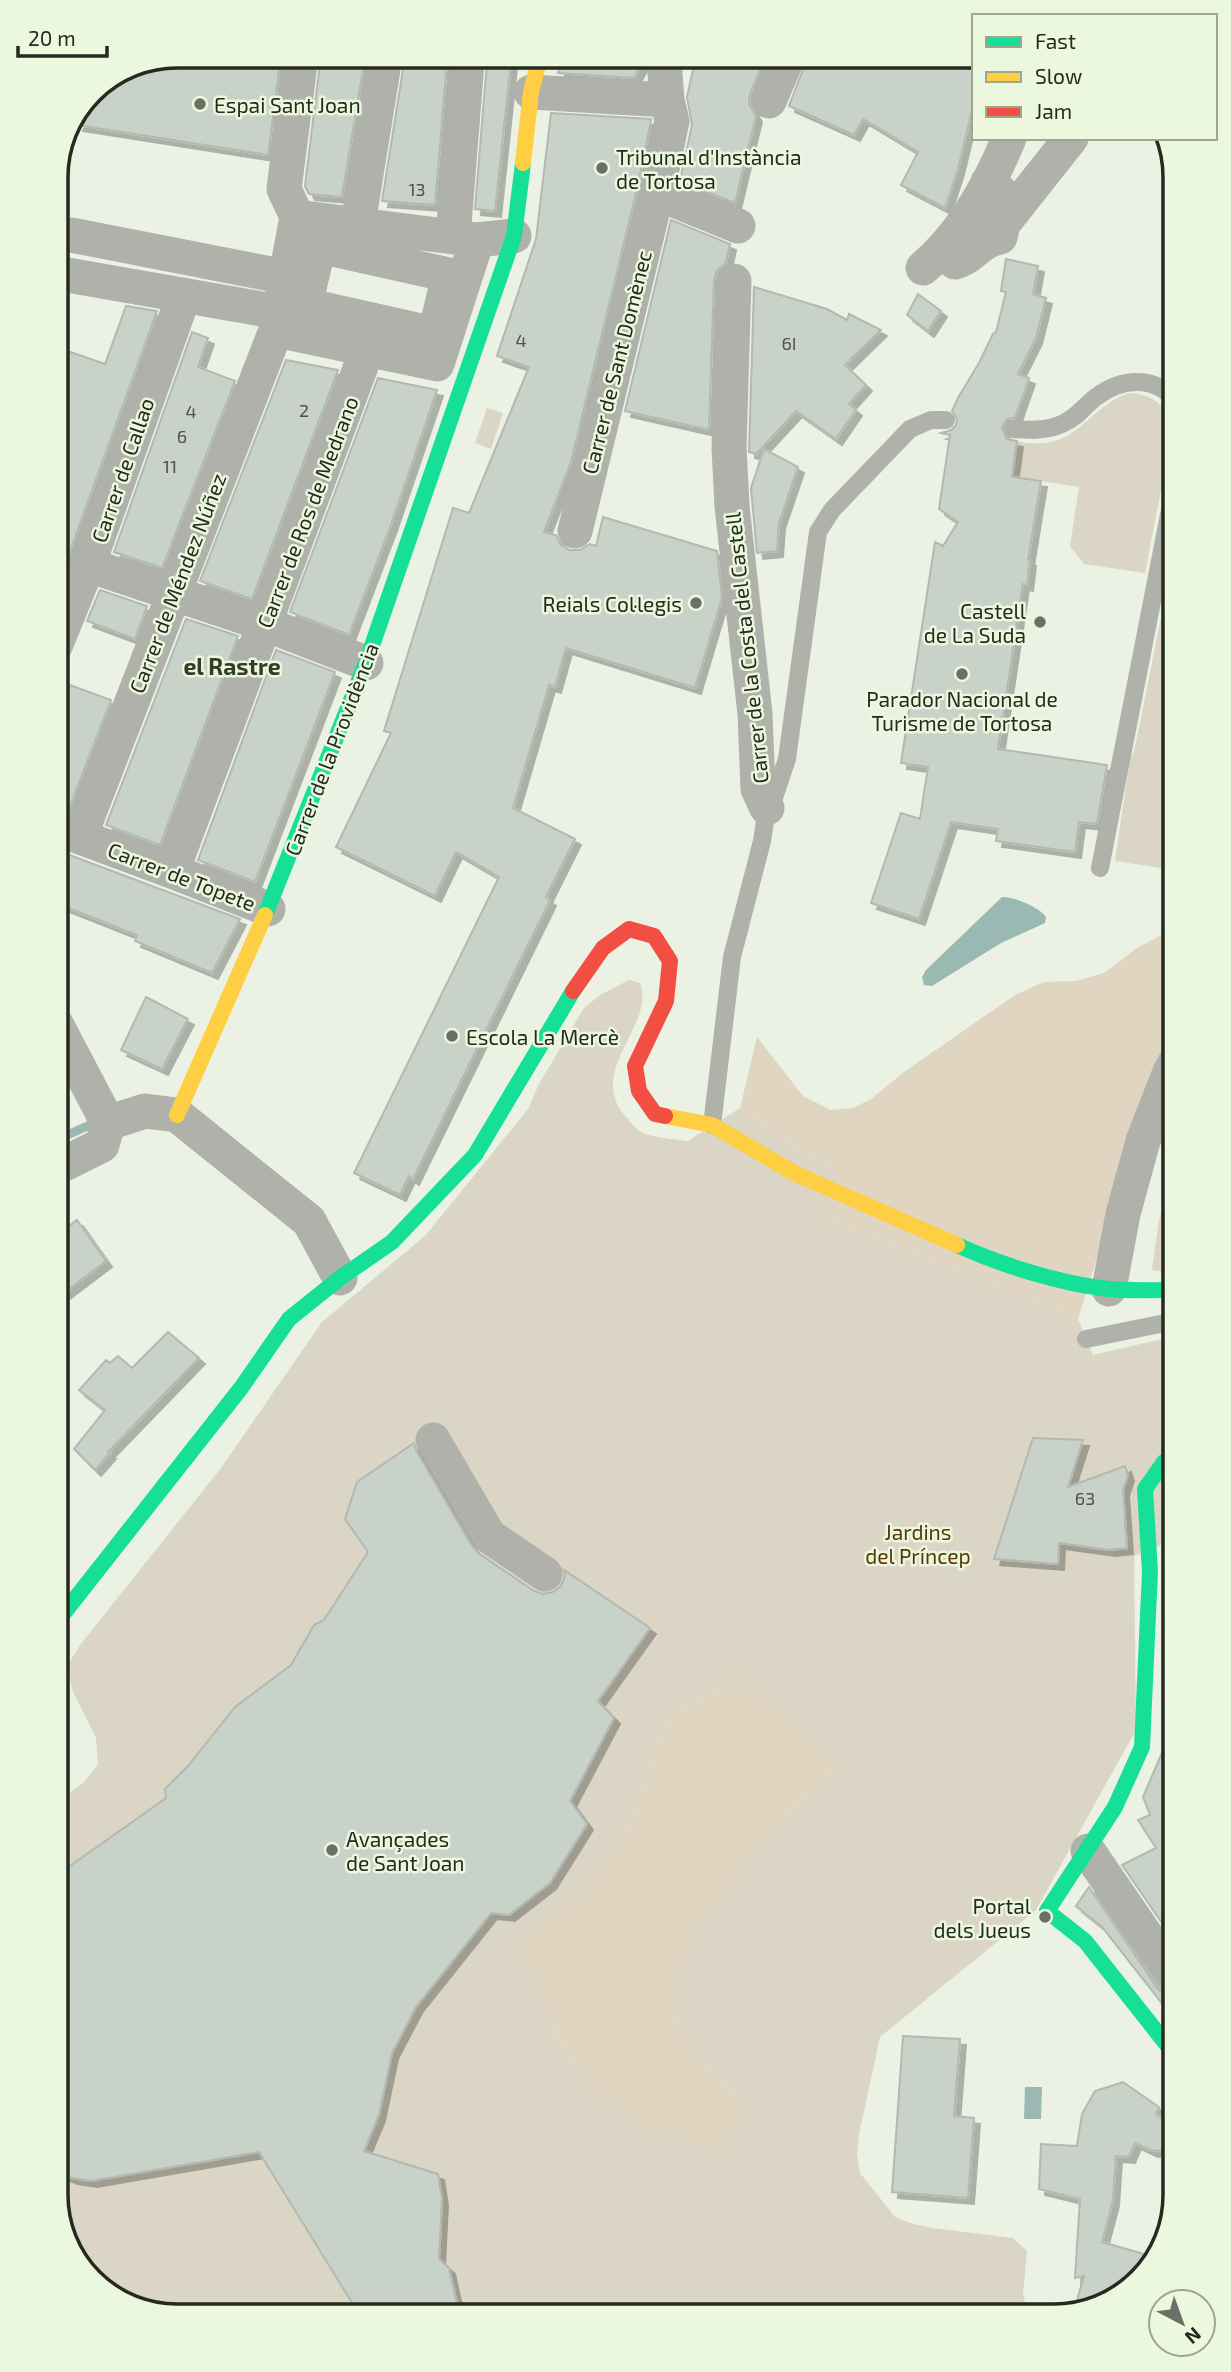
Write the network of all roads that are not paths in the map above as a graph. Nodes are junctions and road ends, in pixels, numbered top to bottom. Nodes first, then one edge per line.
1 (300, 68) edge
2 (383, 68) edge
3 (467, 68) edge
4 (665, 68) edge
5 (783, 68) edge
6 (535, 76) edge
7 (667, 100) junction
8 (769, 101) dead end
9 (1008, 140) edge
10 (1069, 140) edge
11 (988, 182) junction
12 (657, 194) junction
13 (297, 217) junction
14 (358, 224) junction
15 (738, 226) dead end
16 (71, 234) dead end
17 (514, 236) junction
18 (465, 239) junction
19 (923, 268) dead end
20 (68, 275) edge
21 (734, 281) dead end
22 (184, 295) junction
23 (287, 306) junction
24 (368, 350) junction
25 (451, 370) junction
26 (1163, 389) edge
27 (946, 420) dead end
28 (1013, 429) dead end
29 (575, 531) dead end
30 (1163, 545) edge
31 (88, 565) junction
32 (173, 594) junction
33 (68, 614) edge
34 (265, 624) junction
35 (366, 663) junction
36 (767, 808) junction
37 (68, 832) edge
38 (1100, 867) dead end
39 (172, 871) junction
40 (268, 909) junction
41 (68, 1047) edge
42 (1163, 1090) edge
43 (177, 1115) junction
44 (108, 1123) junction
45 (712, 1125) junction
46 (68, 1162) edge
47 (340, 1278) junction
48 (1163, 1279) edge
49 (1110, 1289) junction
50 (1151, 1290) junction
51 (1163, 1290) edge
52 (1163, 1323) edge
53 (1086, 1339) dead end
54 (433, 1440) dead end
55 (1163, 1469) edge
56 (545, 1574) dead end
57 (68, 1608) edge
58 (1088, 1851) junction
59 (1163, 1960) edge
60 (1163, 2040) edge

1 - 13 street
2 - 14 street
3 - 18 street
4 - 7 street, Carrer de Sant Domènec
5 - 8 street
6 - 7 street
6 - 17 street, Carrer de la Providència
7 - 12 street, Carrer de Sant Domènec
9 - 11 street
10 - 11 street
11 - 19 street
12 - 15 street
12 - 29 street, Carrer de Sant Domènec
13 - 14 street
13 - 23 street, Carrer de Méndez Núñez
14 - 18 street
16 - 23 street
17 - 18 street
17 - 25 street, Carrer de la Providència
18 - 25 street
20 - 22 street
21 - 36 street, Carrer de la Costa del Castell
22 - 23 street
22 - 31 street, Carrer de Callao
23 - 24 street
23 - 32 street, Carrer de Méndez Núñez
24 - 25 street
24 - 34 street, Carrer de Ros de Medrano
25 - 35 street, Carrer de la Providència
26 - 28 lane
27 - 36 lane, Carrer de la Costa del Castell
30 - 38 lane
31 - 32 street
31 - 33 street, Carrer de Callao
32 - 34 street
32 - 37 street, Carrer de Méndez Núñez
34 - 35 street
34 - 39 street, Carrer de Ros de Medrano
35 - 40 street, Carrer de la Providència
36 - 45 lane
37 - 39 street, Carrer de Topete
39 - 40 street, Carrer de Topete
40 - 43 street, Carrer de la Providència
41 - 44 street
42 - 49 street
43 - 44 street
43 - 47 street
44 - 46 street
45 - 47 street
45 - 49 street
47 - 57 street
48 - 50 lane
49 - 50 street
50 - 51 street
52 - 53 lane
54 - 56 street
55 - 58 street
58 - 59 street
58 - 60 street

